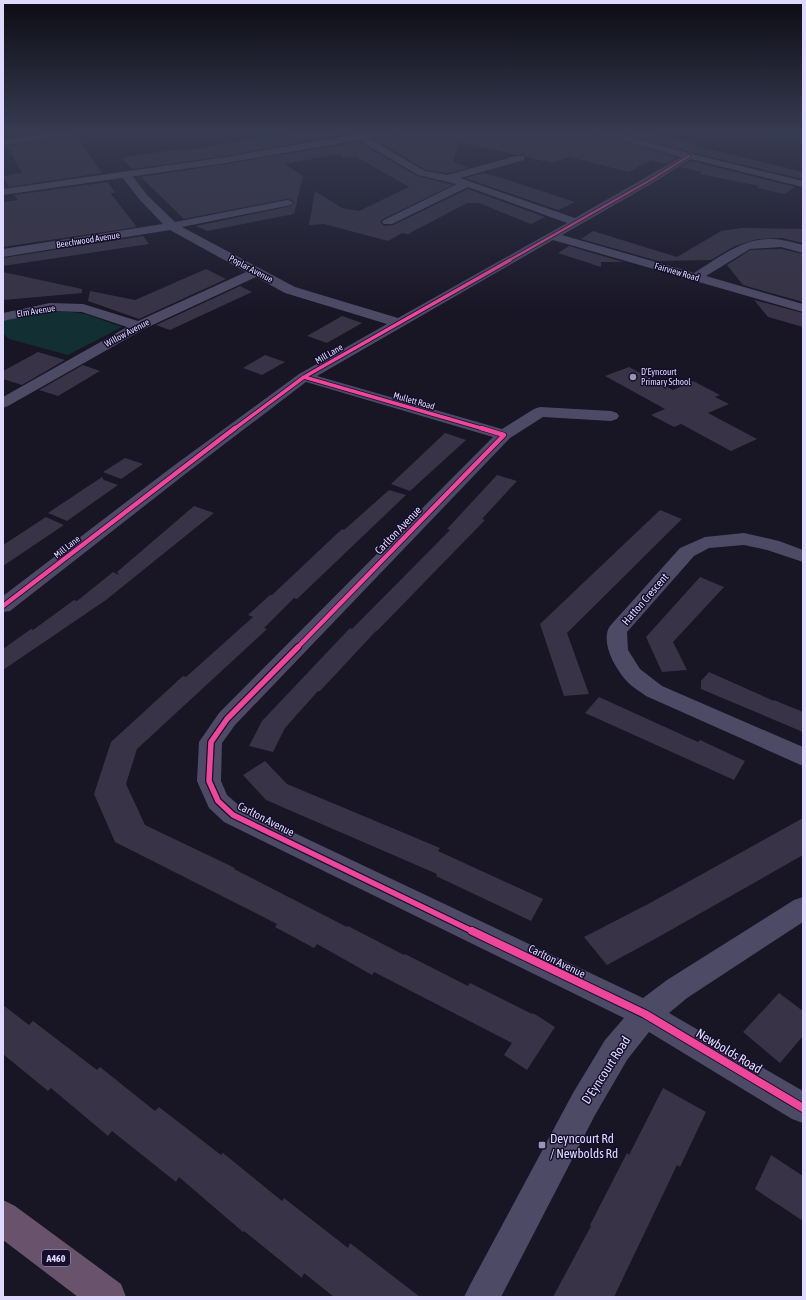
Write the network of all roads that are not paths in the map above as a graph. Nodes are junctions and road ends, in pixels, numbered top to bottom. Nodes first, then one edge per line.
1 (139, 192) edge
2 (449, 192) edge
3 (491, 192) edge
4 (630, 192) edge
5 (287, 203) dead end
6 (388, 222) dead end
7 (575, 222) junction
8 (172, 226) junction
9 (551, 236) junction
10 (803, 249) edge
11 (3, 254) edge
12 (256, 272) junction
13 (695, 278) junction
14 (803, 308) edge
15 (3, 316) edge
16 (400, 323) junction
17 (139, 326) junction
18 (304, 377) junction
19 (3, 403) edge
20 (611, 416) dead end
21 (499, 441) junction
22 (803, 556) edge
23 (3, 606) edge
24 (803, 757) edge
25 (803, 908) edge
26 (645, 1014) junction
27 (803, 1108) edge
28 (3, 1218) edge
29 (108, 1297) edge
30 (482, 1297) edge

1 - 8 street, Poplar Avenue
2 - 6 street
3 - 7 street
4 - 7 street, Mill Lane
5 - 8 street, Beechwood Avenue
7 - 9 street, Mill Lane
8 - 11 street, Beechwood Avenue
8 - 12 street, Poplar Avenue
9 - 13 street, Fairview Road
9 - 16 street, Mill Lane
10 - 13 street
12 - 16 street, Poplar Avenue
12 - 17 street, Willow Avenue
13 - 14 street, Fairview Road
15 - 17 street, Elm Avenue
16 - 18 street, Mill Lane
17 - 19 street, Willow Avenue
18 - 21 street, Mullett Road
18 - 23 street, Mill Lane
20 - 21 street, Carlton Avenue
21 - 26 street, Carlton Avenue
22 - 24 street, Hatton Crescent
25 - 26 street, D'Eyncourt Road
26 - 27 street, Newbolds Road
26 - 30 street, D'Eyncourt Road
28 - 29 highway, A460

